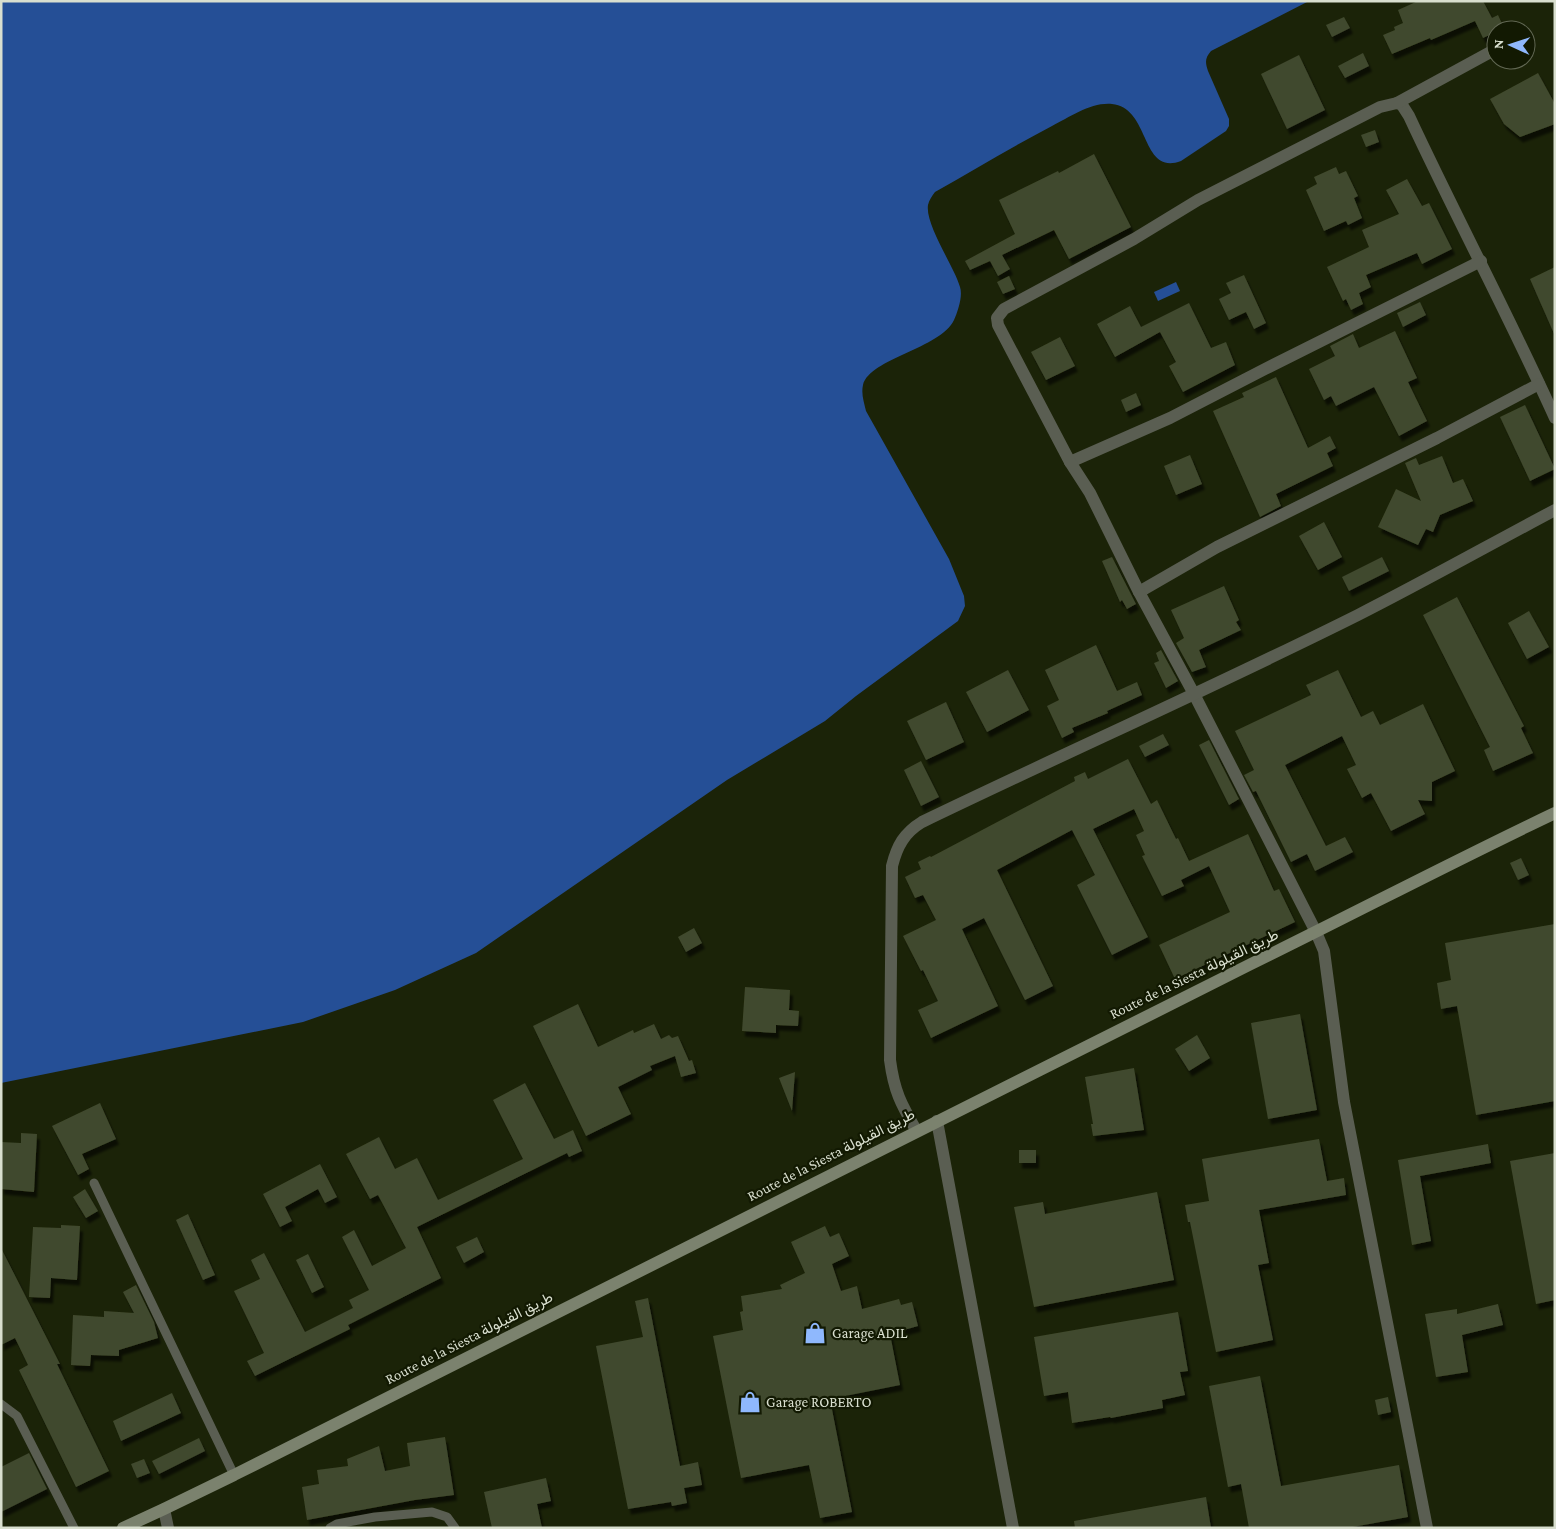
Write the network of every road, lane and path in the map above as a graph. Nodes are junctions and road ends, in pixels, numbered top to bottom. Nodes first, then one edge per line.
1 (1486, 54) edge
2 (1397, 103) junction
3 (1481, 262) junction
4 (1539, 384) junction
5 (1555, 418) edge
6 (1070, 462) junction
7 (1555, 510) edge
8 (1139, 592) junction
9 (1194, 694) junction
10 (1555, 813) edge
11 (1316, 932) junction
12 (937, 1121) junction
13 (916, 1130) junction
14 (94, 1183) dead end
15 (1, 1404) edge
16 (234, 1475) junction
17 (164, 1509) junction
18 (74, 1528) edge
19 (123, 1528) edge
20 (168, 1528) edge
21 (330, 1528) edge
22 (455, 1528) edge
23 (1013, 1528) edge
24 (1427, 1528) edge

1 - 2 street
2 - 3 street
2 - 6 street
3 - 4 street
3 - 6 street
4 - 5 street
4 - 8 street
6 - 8 street
7 - 9 street
8 - 9 street
9 - 11 street
9 - 13 street
10 - 11 main road, Route de la Siesta طريق القيلولة
11 - 12 main road, Route de la Siesta طريق القيلولة
11 - 24 street
12 - 13 main road, Route de la Siesta طريق القيلولة
12 - 23 street
13 - 16 main road, Route de la Siesta طريق القيلولة
14 - 16 lane
15 - 18 lane
16 - 17 main road, Route de la Siesta طريق القيلولة
17 - 19 main road, Route de la Siesta طريق القيلولة
17 - 20 street
21 - 22 lane

